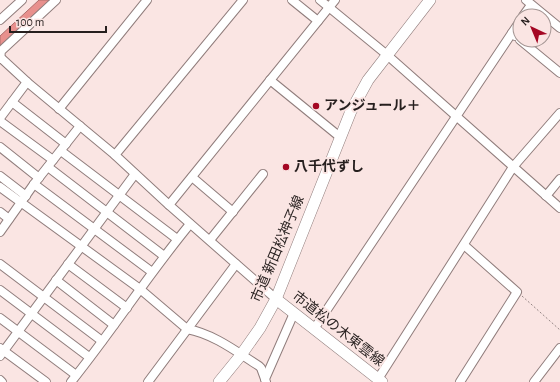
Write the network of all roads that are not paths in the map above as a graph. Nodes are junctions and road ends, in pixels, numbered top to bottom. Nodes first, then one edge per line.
1 (22, 0) edge
2 (56, 0) edge
3 (148, 0) edge
4 (243, 0) edge
5 (292, 0) edge
6 (320, 0) edge
7 (335, 0) edge
8 (430, 0) edge
9 (528, 2) edge
10 (329, 8) junction
11 (0, 20) edge
12 (318, 21) junction
13 (560, 28) edge
14 (512, 33) edge
15 (530, 48) edge
16 (386, 54) junction
17 (0, 58) edge
18 (560, 73) edge
19 (270, 80) junction
20 (27, 82) junction
21 (12, 102) junction
22 (59, 109) junction
23 (560, 113) edge
24 (456, 116) junction
25 (0, 118) edge
26 (0, 121) edge
27 (80, 126) junction
28 (340, 137) junction
29 (66, 144) junction
30 (0, 147) edge
31 (61, 151) junction
32 (115, 155) junction
33 (50, 164) junction
34 (513, 167) junction
35 (135, 174) junction
36 (263, 174) dead end
37 (0, 176) edge
38 (192, 178) junction
39 (560, 179) edge
40 (37, 181) junction
41 (0, 187) edge
42 (119, 195) junction
43 (546, 196) junction
44 (24, 199) junction
45 (169, 205) junction
46 (560, 208) edge
47 (0, 212) edge
48 (106, 212) junction
49 (233, 212) junction
50 (9, 219) junction
51 (190, 224) junction
52 (94, 229) junction
53 (0, 232) edge
54 (177, 239) junction
55 (210, 240) junction
56 (464, 245) junction
57 (81, 246) junction
58 (164, 256) junction
59 (0, 264) edge
60 (68, 264) junction
61 (236, 264) junction
62 (152, 272) junction
63 (56, 280) junction
64 (140, 289) junction
65 (0, 290) edge
66 (44, 296) junction
67 (276, 299) junction
68 (127, 308) junction
69 (32, 313) junction
70 (294, 313) junction
71 (0, 318) edge
72 (114, 325) junction
73 (188, 329) junction
74 (314, 329) junction
75 (18, 331) junction
76 (102, 341) junction
77 (560, 348) edge
78 (1, 352) edge
79 (241, 355) junction
80 (89, 357) junction
81 (76, 375) junction
82 (375, 380) edge
83 (266, 381) edge
84 (46, 382) edge
85 (71, 382) edge
86 (148, 382) edge
87 (219, 382) edge
88 (460, 382) edge
89 (534, 382) edge

1 - 11 street
2 - 17 street
3 - 22 street
4 - 32 street
5 - 12 street
6 - 10 street
7 - 10 street
8 - 16 street, 市道 新田松神子線
9 - 13 street
10 - 12 street
10 - 16 street
12 - 19 street
14 - 24 street
15 - 18 street
16 - 24 street
16 - 28 street, 市道 新田松神子線
17 - 20 street
19 - 28 street
19 - 38 street
20 - 21 street
20 - 22 street
21 - 25 street
21 - 29 street
22 - 27 street
23 - 34 street
24 - 34 street
24 - 74 street
26 - 33 street
27 - 29 street
27 - 32 street
28 - 67 street, 市道 新田松神子線
29 - 31 street
30 - 40 street
31 - 33 street
31 - 42 street
32 - 35 street
33 - 40 street
33 - 48 street
34 - 43 street
34 - 56 street
35 - 42 street
35 - 45 street
36 - 49 street
37 - 44 street
38 - 45 street
38 - 49 street
39 - 43 street
40 - 44 street
40 - 52 street
41 - 44 street
42 - 48 street
42 - 54 street
43 - 46 street
44 - 50 street
44 - 57 street
45 - 51 street
47 - 50 street
48 - 52 street
48 - 58 street
49 - 55 street
50 - 53 street
51 - 54 street
51 - 55 street
52 - 57 street
52 - 62 street
54 - 58 street
55 - 61 street
56 - 82 street
56 - 88 street
57 - 60 street
57 - 64 street
58 - 62 street
59 - 66 street
60 - 63 street
60 - 68 street
61 - 67 street
61 - 73 street
62 - 64 street
63 - 66 street
63 - 72 street
64 - 68 street
64 - 73 street
65 - 69 street
66 - 69 street
66 - 76 street
67 - 70 street, 市道松の木東雲線
67 - 79 street, 市道 新田松神子線
68 - 72 street
69 - 75 street
69 - 80 street
70 - 74 street, 市道松の木東雲線
70 - 83 street
71 - 75 street
72 - 76 street
73 - 79 street
73 - 86 street
74 - 82 street, 市道松の木東雲線
75 - 78 street
75 - 81 street
76 - 80 street
77 - 89 street
78 - 84 street
79 - 83 street
79 - 87 street, 市道 新田松神子線
80 - 81 street
81 - 85 street

